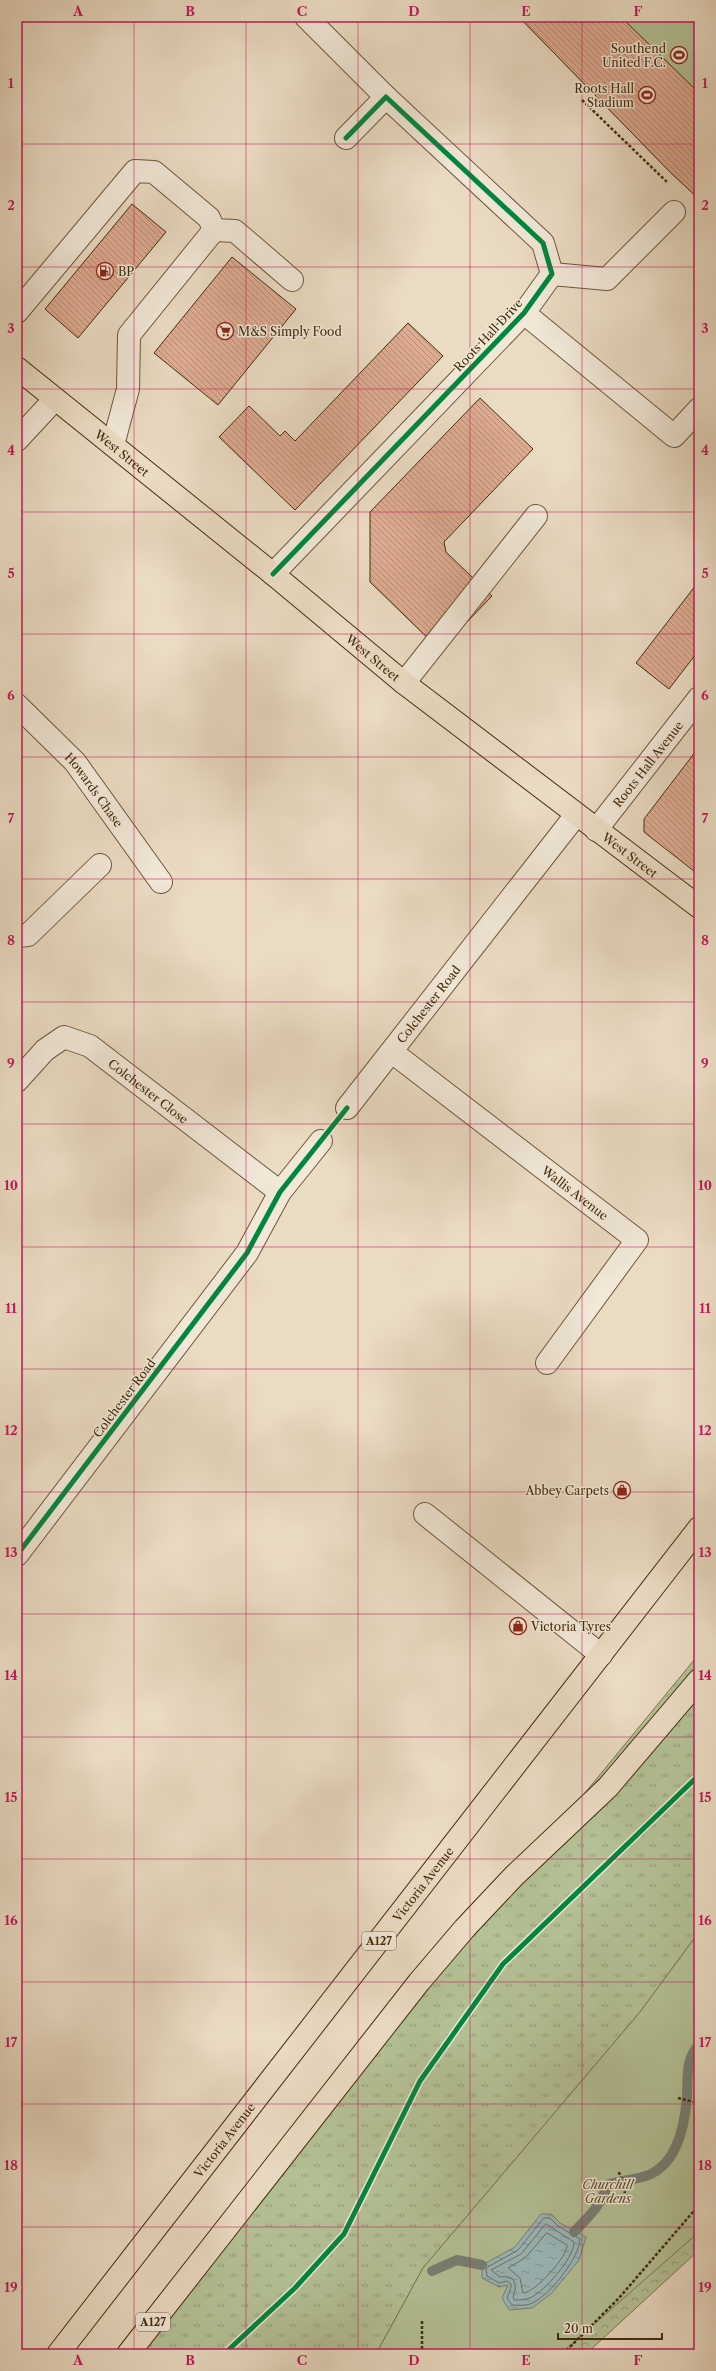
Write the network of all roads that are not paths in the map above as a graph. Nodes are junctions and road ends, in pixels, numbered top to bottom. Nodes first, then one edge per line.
1 (306, 17) edge
2 (386, 97) junction
3 (346, 138) dead end
4 (674, 212) dead end
5 (214, 230) junction
6 (552, 274) junction
7 (292, 280) dead end
8 (17, 312) edge
9 (524, 313) junction
10 (17, 368) edge
11 (55, 399) junction
12 (699, 409) edge
13 (17, 440) edge
14 (113, 445) junction
15 (536, 516) dead end
16 (273, 574) junction
17 (404, 683) junction
18 (699, 698) edge
19 (17, 705) edge
20 (576, 815) junction
21 (596, 830) junction
22 (100, 864) dead end
23 (161, 882) dead end
24 (699, 907) edge
25 (17, 934) edge
26 (392, 1052) junction
27 (17, 1081) edge
28 (347, 1108) dead end
29 (321, 1141) dead end
30 (280, 1192) junction
31 (547, 1363) dead end
32 (425, 1514) dead end
33 (699, 1528) edge
34 (17, 1554) edge
35 (601, 1655) junction
36 (699, 1680) edge
37 (58, 2354) edge
38 (128, 2354) edge

1 - 2 street
2 - 3 street
2 - 6 street
4 - 6 street
5 - 7 street
5 - 8 street
5 - 14 street
6 - 9 street, Roots Hall Drive
9 - 12 street, Roots Hall Drive
9 - 16 street, Roots Hall Drive
10 - 11 main road, West Street
11 - 13 street
11 - 14 main road, West Street
14 - 16 main road, West Street
15 - 17 street
16 - 17 main road, West Street
17 - 20 main road, West Street
18 - 21 street, Roots Hall Avenue
19 - 23 street, Howards Chase
20 - 21 main road, West Street
20 - 26 street, Colchester Road
21 - 24 main road, West Street
22 - 25 street
26 - 28 street, Colchester Road
26 - 31 street, Wallis Avenue
27 - 30 street, Colchester Close
29 - 30 street
30 - 34 street, Colchester Road
32 - 35 street
33 - 35 main road, Victoria Avenue / A127
35 - 37 main road, Victoria Avenue / A127
36 - 38 main road, A127

